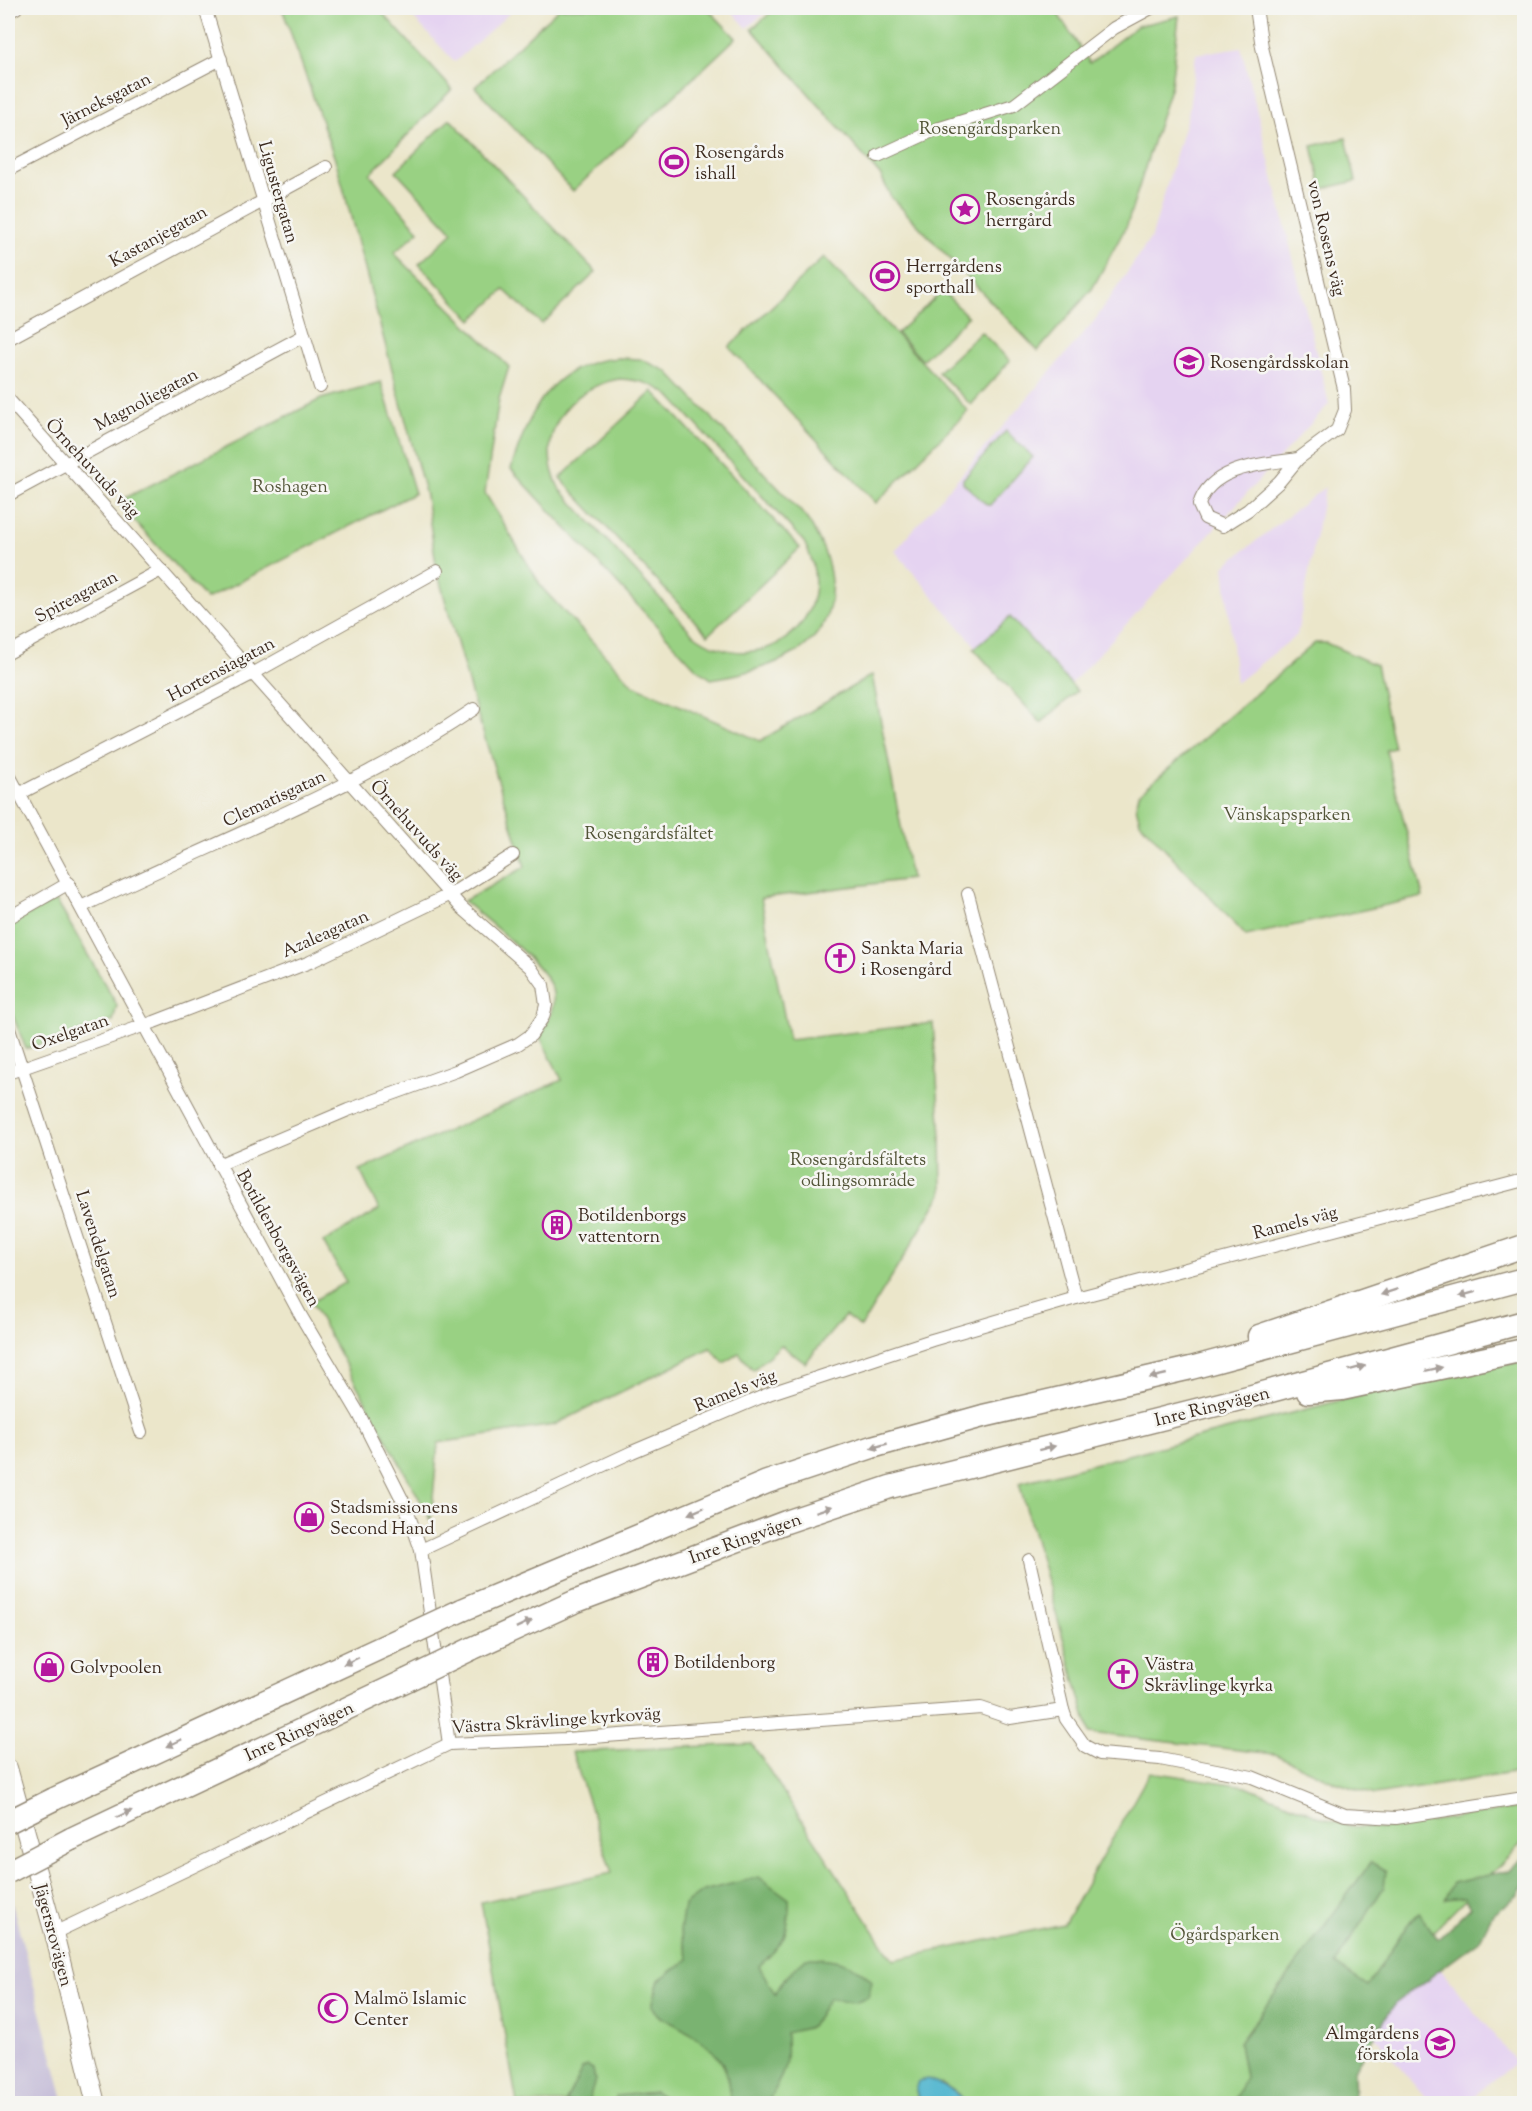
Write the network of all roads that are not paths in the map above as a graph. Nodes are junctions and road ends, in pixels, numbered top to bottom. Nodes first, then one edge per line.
1 (16, 8) edge
2 (205, 8) edge
3 (1151, 8) edge
4 (1256, 8) edge
5 (8, 12) edge
6 (221, 59) junction
7 (878, 156) dead end
8 (326, 167) dead end
9 (8, 170) edge
10 (262, 199) junction
11 (303, 336) junction
12 (8, 339) edge
13 (320, 387) dead end
14 (8, 399) edge
15 (1298, 459) junction
16 (63, 464) junction
17 (8, 495) edge
18 (161, 570) junction
19 (437, 571) dead end
20 (8, 653) edge
21 (254, 673) junction
22 (474, 709) dead end
23 (8, 773) edge
24 (351, 782) junction
25 (19, 794) junction
26 (513, 855) dead end
27 (69, 883) junction
28 (451, 894) junction
29 (968, 894) dead end
30 (81, 907) junction
31 (8, 918) edge
32 (144, 1025) junction
33 (8, 1026) edge
34 (22, 1068) junction
35 (8, 1073) edge
36 (218, 1165) junction
37 (1524, 1180) edge
38 (1524, 1246) edge
39 (1524, 1279) edge
40 (1076, 1298) junction
41 (1524, 1322) edge
42 (1524, 1350) edge
43 (1191, 1368) junction
44 (1252, 1396) junction
45 (141, 1432) dead end
46 (421, 1550) junction
47 (1029, 1560) dead end
48 (1063, 1710) junction
49 (449, 1744) junction
50 (8, 1768) edge
51 (1524, 1798) edge
52 (8, 1822) edge
53 (8, 1872) edge
54 (54, 1933) junction
55 (96, 2103) edge

1 - 5 street
2 - 6 street, Ligustergatan
3 - 7 street
4 - 15 street, von Rosens väg
6 - 9 street, Järneksgatan
6 - 10 street, Ligustergatan
8 - 10 street, Kastanjegatan
10 - 11 street, Ligustergatan
10 - 12 street, Kastanjegatan
11 - 13 street, Ligustergatan
11 - 16 street, Magnoliegatan
14 - 16 street, Örnehuvuds väg
15 - 15 street, von Rosens väg
16 - 17 street, Magnoliegatan
16 - 18 street, Örnehuvuds väg
18 - 20 street, Spireagatan
18 - 21 street, Örnehuvuds väg
19 - 21 street, Hortensiagatan
21 - 24 street, Örnehuvuds väg
21 - 25 street, Hortensiagatan
22 - 24 street, Clematisgatan
23 - 25 street, Botildenborgsvägen
24 - 28 street, Örnehuvuds väg
24 - 30 street, Clematisgatan
25 - 27 street, Botildenborgsvägen
26 - 28 street, Azaleagatan
27 - 30 street, Botildenborgsvägen
27 - 31 street
28 - 32 street, Azaleagatan
28 - 36 street, Örnehuvuds väg
29 - 40 street
30 - 32 street, Botildenborgsvägen
32 - 34 street, Oxelgatan
32 - 36 street, Botildenborgsvägen
33 - 34 street, Lavendelgatan
34 - 35 street, Oxelgatan
34 - 45 street, Lavendelgatan
36 - 46 street, Botildenborgsvägen
37 - 40 street, Ramels väg
38 -> 43 highway
39 -> 43 highway
40 - 46 street, Ramels väg
44 -> 41 highway, Inre Ringvägen
44 -> 42 highway
43 -> 52 highway, bridge
53 -> 44 highway, Inre Ringvägen, bridge
46 - 49 street, Botildenborgsvägen
47 - 48 street
48 - 49 street, Västra Skrävlinge kyrkoväg
48 - 51 street
49 - 54 street, Västra Skrävlinge kyrkoväg
50 - 54 street, Jägersrovägen
54 - 55 street, Jägersrovägen

